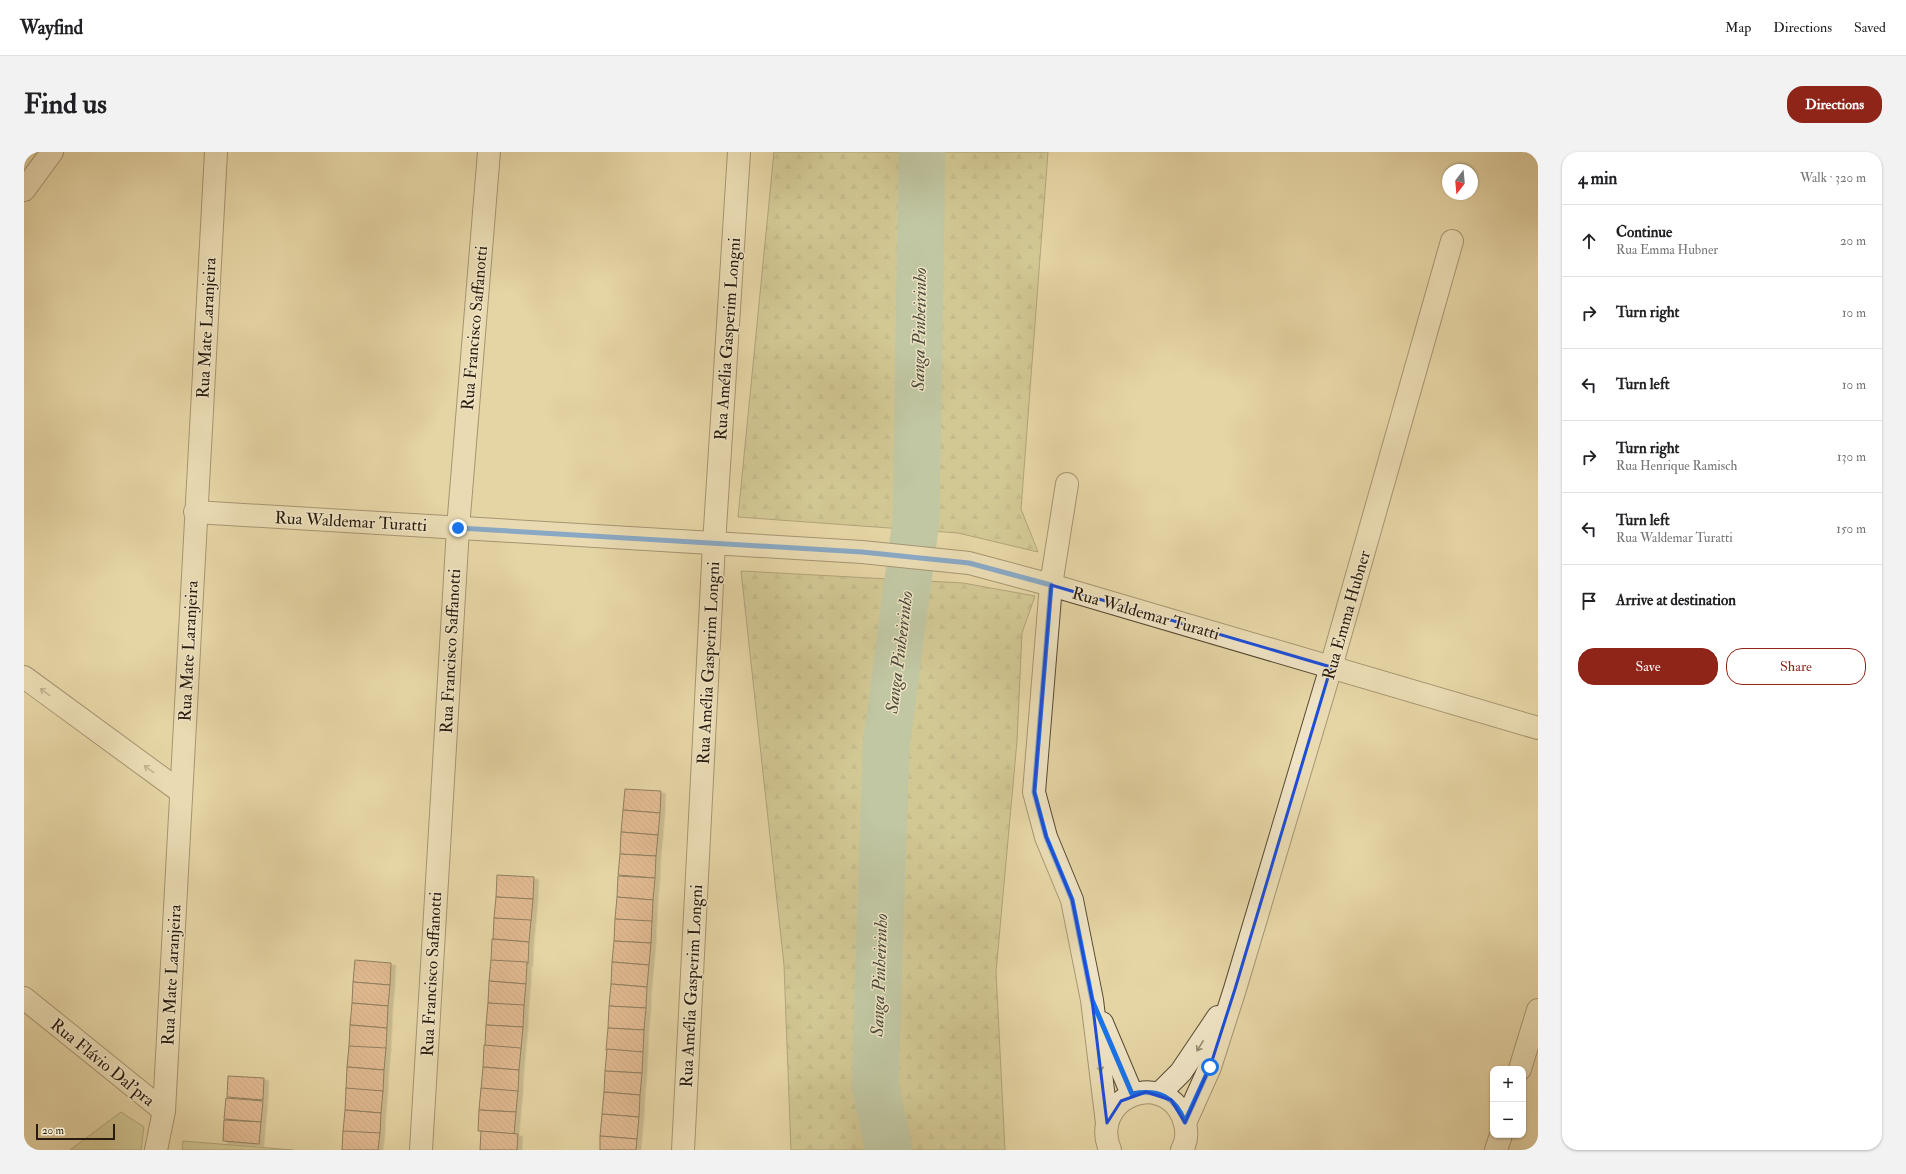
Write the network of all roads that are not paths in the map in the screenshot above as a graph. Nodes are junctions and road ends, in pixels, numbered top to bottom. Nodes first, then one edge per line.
1 (52, 152) edge
2 (216, 152) edge
3 (489, 152) edge
4 (739, 152) edge
5 (24, 190) edge
6 (1452, 241) dead end
7 (1067, 484) dead end
8 (195, 512) junction
9 (458, 528) junction
10 (714, 544) junction
11 (1051, 585) junction
12 (1331, 667) junction
13 (24, 677) edge
14 (1538, 728) edge
15 (181, 792) junction
16 (1235, 989) junction
17 (24, 998) edge
18 (1092, 1000) junction
19 (1538, 1010) edge
20 (1521, 1066) edge
21 (1132, 1094) junction
22 (1159, 1094) junction
23 (164, 1111) junction
24 (1185, 1122) junction
25 (1107, 1123) junction
26 (1499, 1138) edge
27 (156, 1150) edge
28 (421, 1150) edge
29 (683, 1150) edge
30 (1110, 1150) edge
31 (1182, 1150) edge
32 (1496, 1150) edge

1 - 5 street
2 - 8 street, Rua Mate Laranjeira
3 - 9 street, Rua Francisco Saffanotti
4 - 10 street, Rua Amélia Gasperim Longni
6 - 12 street, Rua Emma Hubner
7 - 11 street
8 - 9 street, Rua Waldemar Turatti
8 - 15 street, Rua Mate Laranjeira
9 - 10 street, Rua Waldemar Turatti
9 - 28 street, Rua Francisco Saffanotti
10 - 11 street, Rua Waldemar Turatti
10 - 29 street, Rua Amélia Gasperim Longni
11 - 12 street, Rua Waldemar Turatti
11 - 18 street
12 - 14 street, Rua Waldemar Turatti
12 - 16 street, Rua Emma Hubner
15 -> 13 street
15 - 23 street, Rua Mate Laranjeira
16 -> 22 street, Rua Emma Hubner
16 - 24 street, Rua Emma Hubner
17 - 23 street, Rua Flávio Dal'pra
18 - 21 street
18 -> 25 street
19 - 20 street
21 - 22 street
21 - 25 street
22 - 24 street
23 - 27 street, Rua Mate Laranjeira
24 - 31 street
25 - 30 street
26 - 32 street

